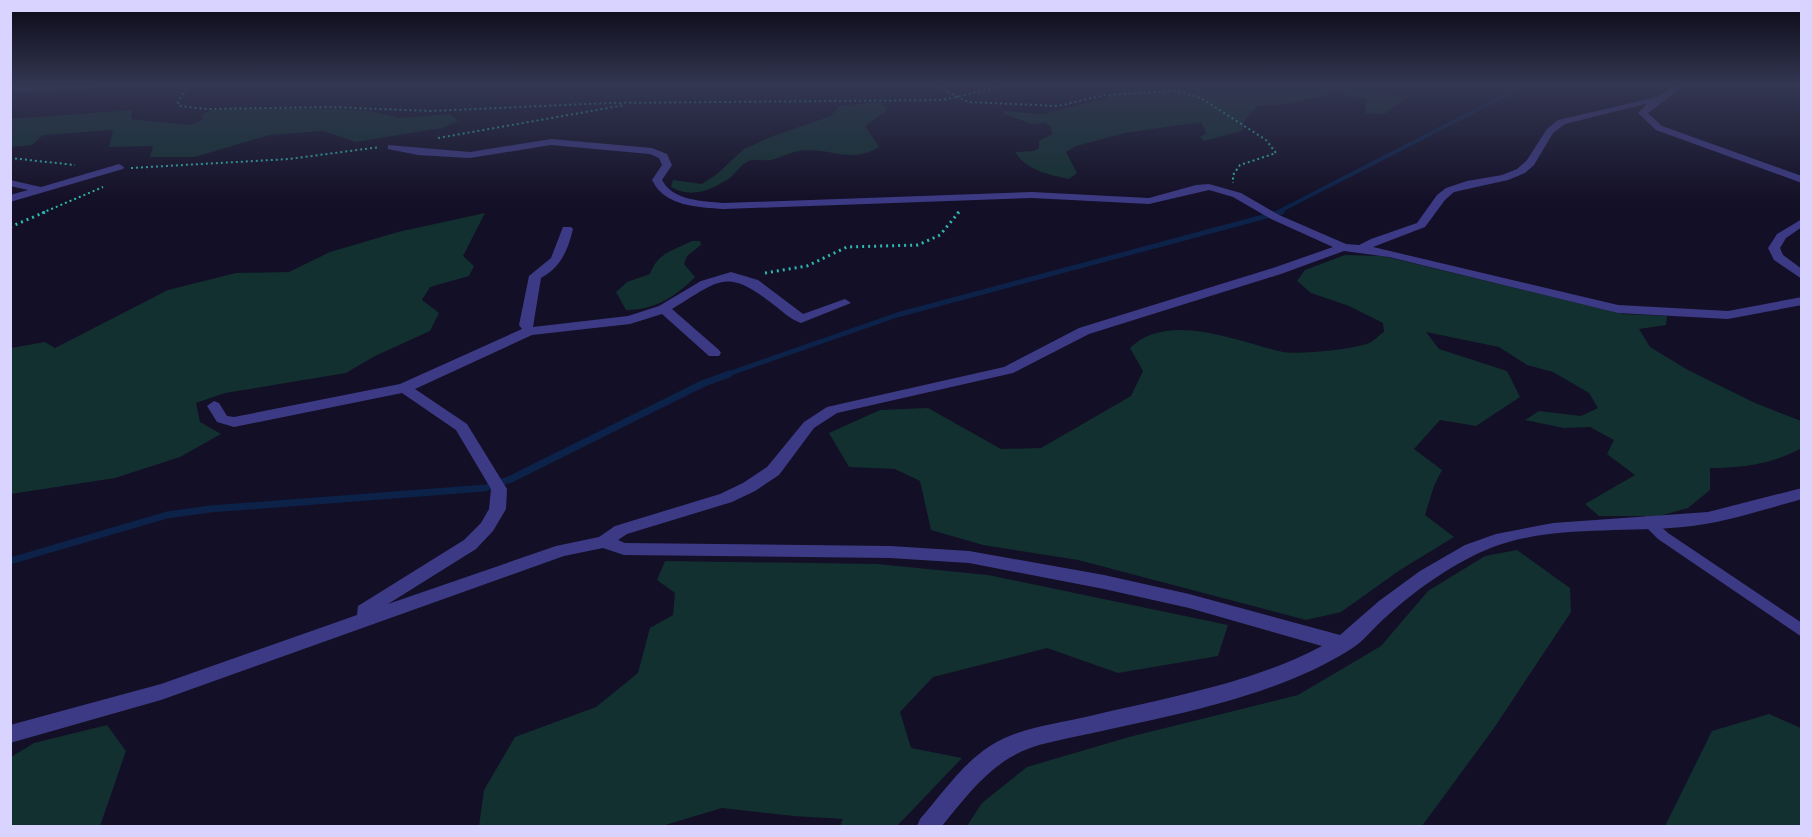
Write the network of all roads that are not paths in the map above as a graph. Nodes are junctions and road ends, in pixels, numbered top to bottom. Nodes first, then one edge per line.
1 (1559, 124) edge
2 (1655, 124) edge
3 (392, 147) road end
4 (119, 167) dead end
5 (1802, 180) edge
6 (10, 183) edge
7 (37, 189) junction
8 (10, 199) edge
9 (1802, 222) edge
10 (567, 229) dead end
11 (1343, 247) junction
12 (1361, 249) junction
13 (1802, 275) edge
14 (1802, 301) edge
15 (845, 303) dead end
16 (664, 309) junction
17 (528, 331) junction
18 (714, 353) dead end
19 (404, 388) junction
20 (213, 406) dead end
21 (1801, 492) edge
22 (1647, 521) junction
23 (604, 542) junction
24 (367, 619) junction
25 (1802, 631) edge
26 (1344, 644) junction
27 (10, 734) edge
28 (928, 826) edge

1 - 12 street
2 - 5 street
3 - 11 street
4 - 7 street
6 - 7 street
7 - 8 street
9 - 13 street
10 - 17 street
11 - 12 street
11 - 23 street
12 - 14 street
15 - 16 street
16 - 17 street
16 - 18 street
17 - 19 street
19 - 20 street
19 - 24 street
21 - 22 street
22 - 25 lane
22 - 26 street
23 - 24 street
23 - 26 street
24 - 27 street
26 - 28 street

